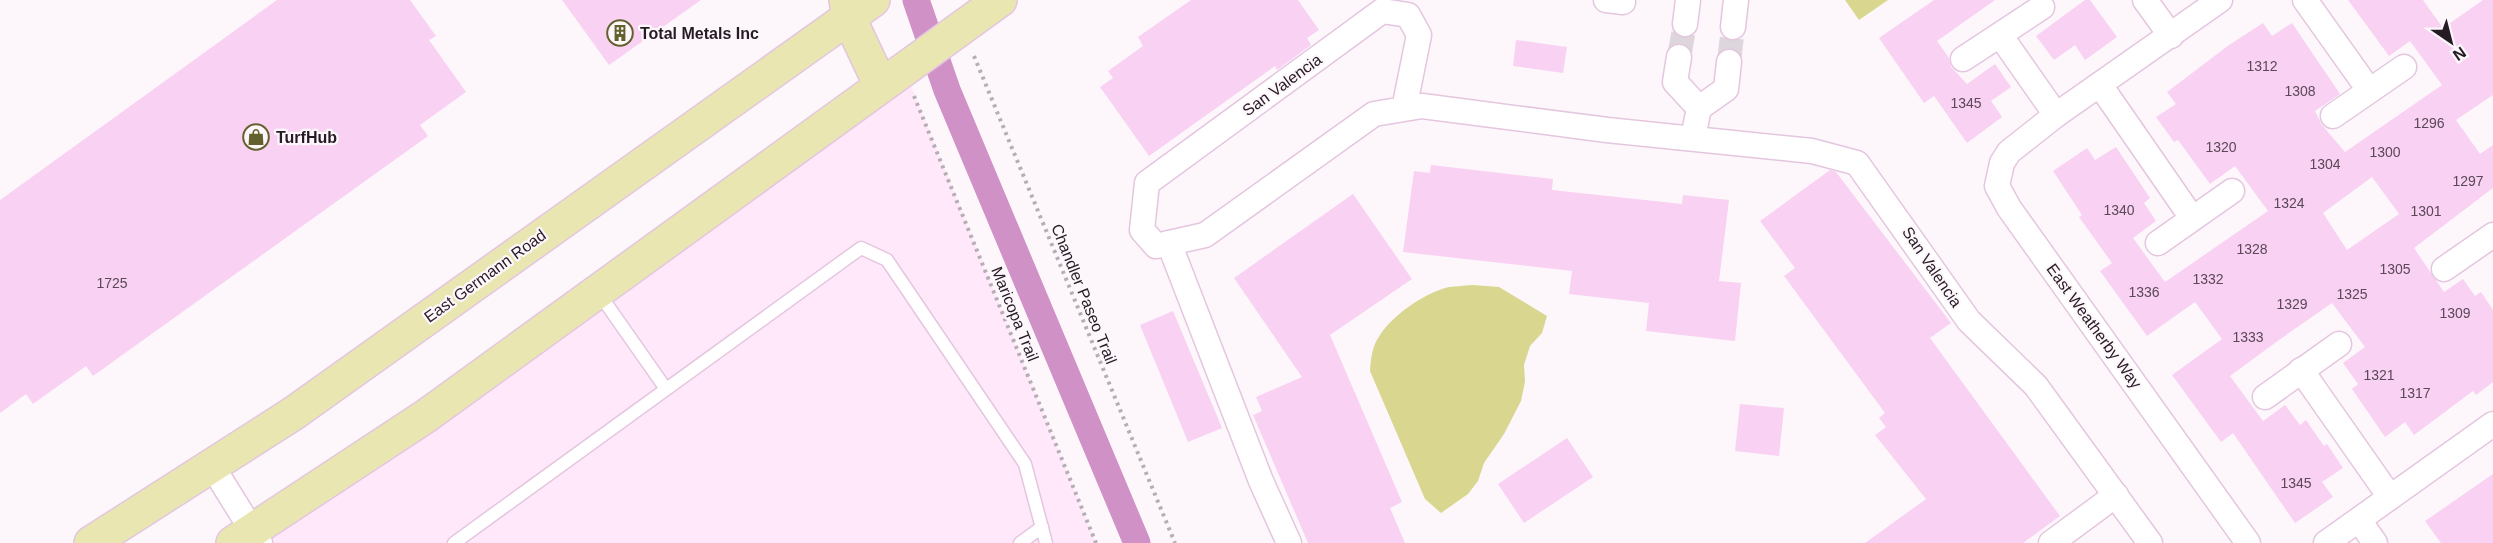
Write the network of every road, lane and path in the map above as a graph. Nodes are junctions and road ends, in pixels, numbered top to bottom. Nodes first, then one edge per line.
1 (1000, 0) edge
2 (1688, 0) edge
3 (1736, 0) edge
4 (2145, 0) edge
5 (2220, 0) edge
6 (2305, 0) edge
7 (849, 4) edge
8 (2042, 7) dead end
9 (1416, 8) edge
10 (1684, 24) tunnel mouth
11 (1733, 27) tunnel mouth
12 (2000, 35) junction
13 (2171, 36) junction
14 (965, 41) junction
15 (1679, 57) tunnel mouth
16 (1964, 59) dead end
17 (1729, 62) tunnel mouth
18 (2404, 67) dead end
19 (899, 83) junction
20 (2100, 85) junction
21 (2369, 90) junction
22 (1699, 108) junction
23 (1404, 109) junction
24 (2056, 115) junction
25 (2333, 116) dead end
26 (1693, 138) junction
27 (2232, 191) dead end
28 (2192, 218) junction
29 (1169, 243) junction
30 (2158, 243) dead end
31 (2490, 245) edge
32 (2444, 269) dead end
33 (598, 291) junction
34 (2340, 344) dead end
35 (2301, 370) junction
36 (666, 389) junction
37 (2265, 397) dead end
38 (2493, 424) edge
39 (212, 466) junction
40 (2116, 495) junction
41 (2390, 497) junction
42 (2359, 520) junction
43 (1042, 527) junction
44 (249, 539) edge
45 (91, 543) edge
46 (454, 543) edge
47 (1020, 543) edge
48 (1046, 543) edge
49 (1096, 543) edge
50 (1175, 543) edge
51 (1289, 543) edge
52 (2051, 543) edge
53 (2150, 543) edge
54 (2248, 543) edge
55 (2326, 543) edge
56 (2375, 543) edge

1 - 14 main road
2 - 10 street
3 - 11 street
4 - 13 street
5 - 13 street, East Weatherby Way
6 - 21 street
7 - 19 main road
7 - 39 main road, East Germann Road
8 - 12 street
9 - 23 street, San Valencia
9 - 29 street, San Valencia
12 - 16 street
12 - 24 street
13 - 20 street, East Weatherby Way
14 - 19 main road
14 - 50 path, Chandler Paseo Trail
15 - 22 street
17 - 22 street
18 - 21 street
19 - 33 main road
19 - 49 path, Maricopa Trail
20 - 24 street, East Weatherby Way
20 - 28 street
21 - 25 street
22 - 26 street
23 - 26 street, San Valencia
23 - 29 street, San Valencia
24 - 54 street, East Weatherby Way
26 - 40 street, San Valencia
27 - 28 street
28 - 30 street
29 - 51 street
31 - 32 street
33 - 36 lane
33 - 44 main road
34 - 35 street
35 - 37 street
35 - 41 street
36 - 43 lane
36 - 46 lane
38 - 41 street
39 - 44 street
39 - 45 main road, East Germann Road
40 - 52 street
40 - 53 street, San Valencia
41 - 42 street
42 - 55 street
42 - 56 street
43 - 47 lane
43 - 48 lane

